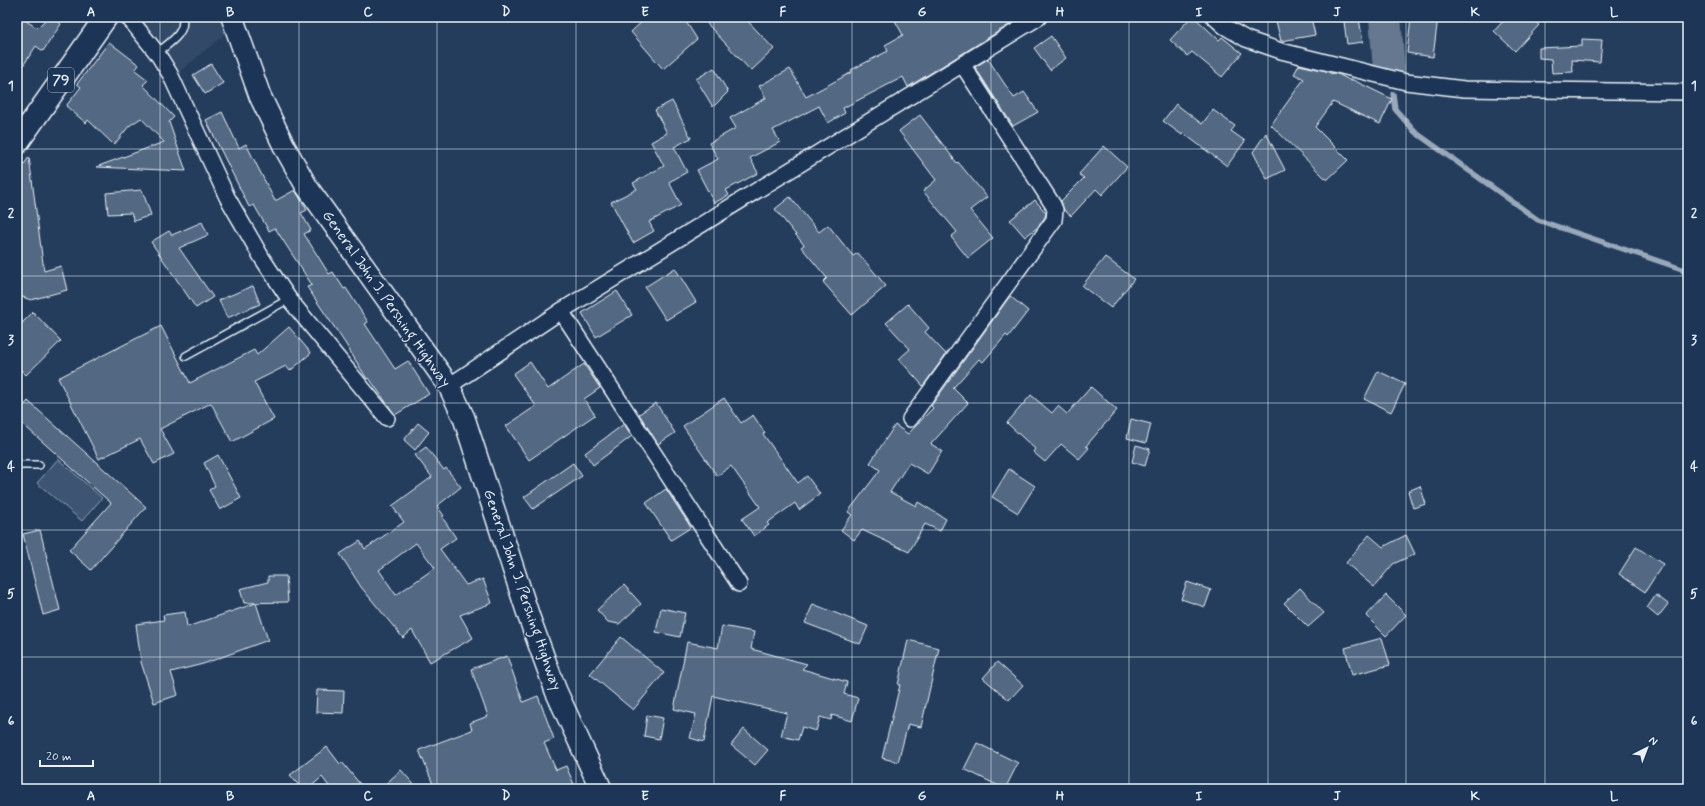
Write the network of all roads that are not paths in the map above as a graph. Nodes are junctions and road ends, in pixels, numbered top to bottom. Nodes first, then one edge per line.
1 (106, 17) edge
2 (128, 17) edge
3 (182, 17) edge
4 (232, 17) edge
5 (1039, 17) edge
6 (1214, 17) edge
7 (157, 53) junction
8 (962, 64) junction
9 (1688, 92) edge
10 (17, 143) edge
11 (289, 299) junction
12 (561, 311) junction
13 (186, 356) dead end
14 (449, 386) junction
15 (387, 418) dead end
16 (910, 419) dead end
17 (17, 465) edge
18 (40, 465) dead end
19 (739, 584) dead end
20 (601, 789) edge

1 - 10 highway, 79
2 - 7 street
3 - 7 lane
4 - 14 main road, General John J. Pershing Highway
5 - 8 street
6 - 9 street
7 - 11 street
8 - 12 street
8 - 16 street
11 - 13 lane
11 - 15 street
12 - 14 street
12 - 19 street
14 - 20 main road, General John J. Pershing Highway
17 - 18 lane

